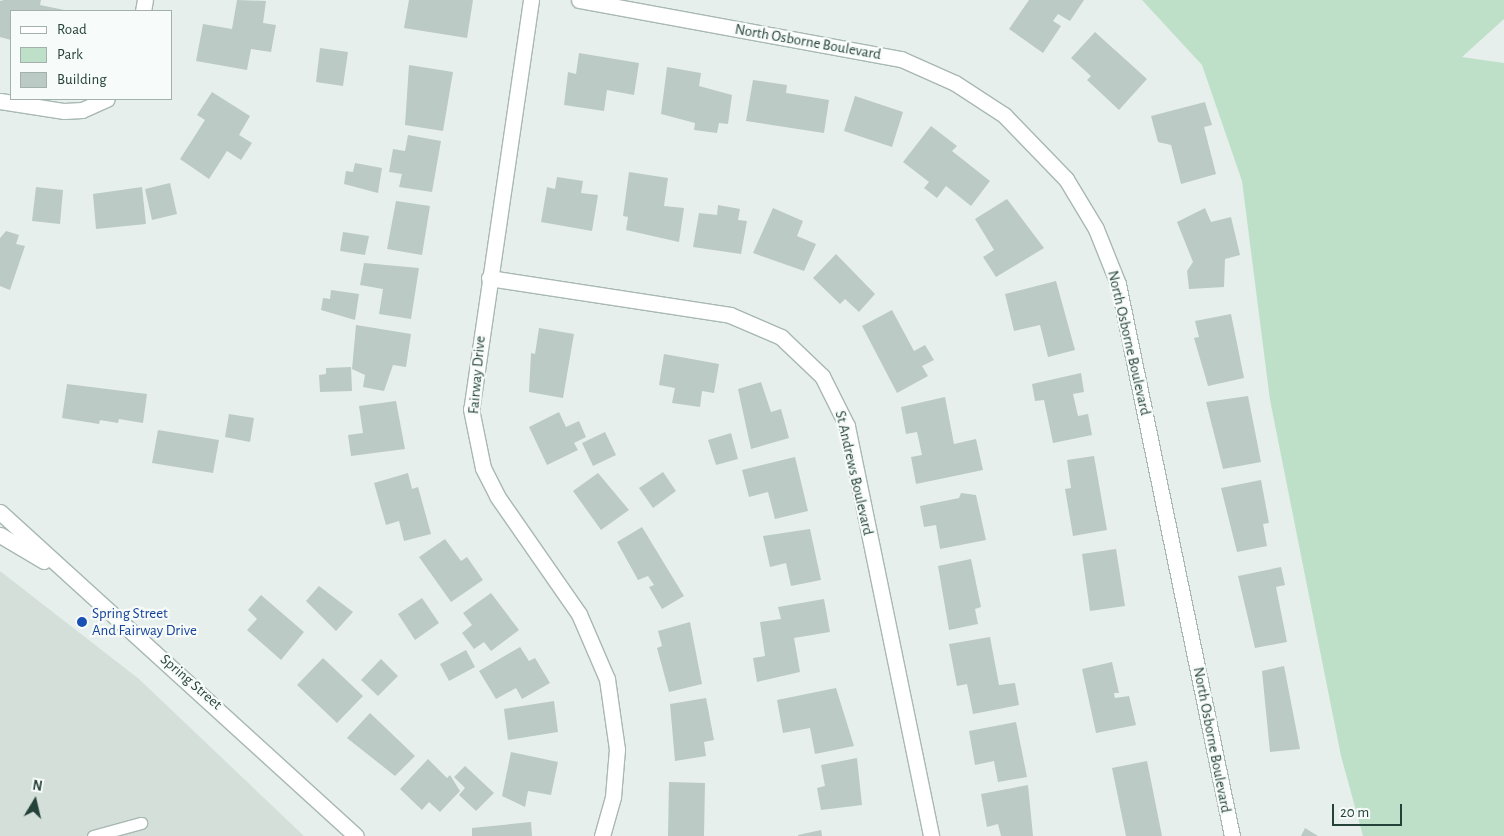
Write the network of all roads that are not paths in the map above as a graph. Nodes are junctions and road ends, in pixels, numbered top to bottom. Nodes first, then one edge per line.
1 (531, 0) edge
2 (578, 0) edge
3 (105, 100) edge
4 (0, 101) edge
5 (489, 278) junction
6 (0, 512) edge
7 (0, 535) edge
8 (69, 576) junction
9 (141, 822) dead end
10 (93, 836) edge
11 (356, 836) edge
12 (602, 836) edge
13 (930, 836) edge
14 (1232, 836) edge

1 - 5 street, Fairway Drive
2 - 14 street, North Osborne Boulevard
3 - 4 street
5 - 12 street, Fairway Drive
5 - 13 street, St Andrews Boulevard
6 - 8 street, Spring Street
7 - 8 street
8 - 11 street, Spring Street
9 - 10 lane

